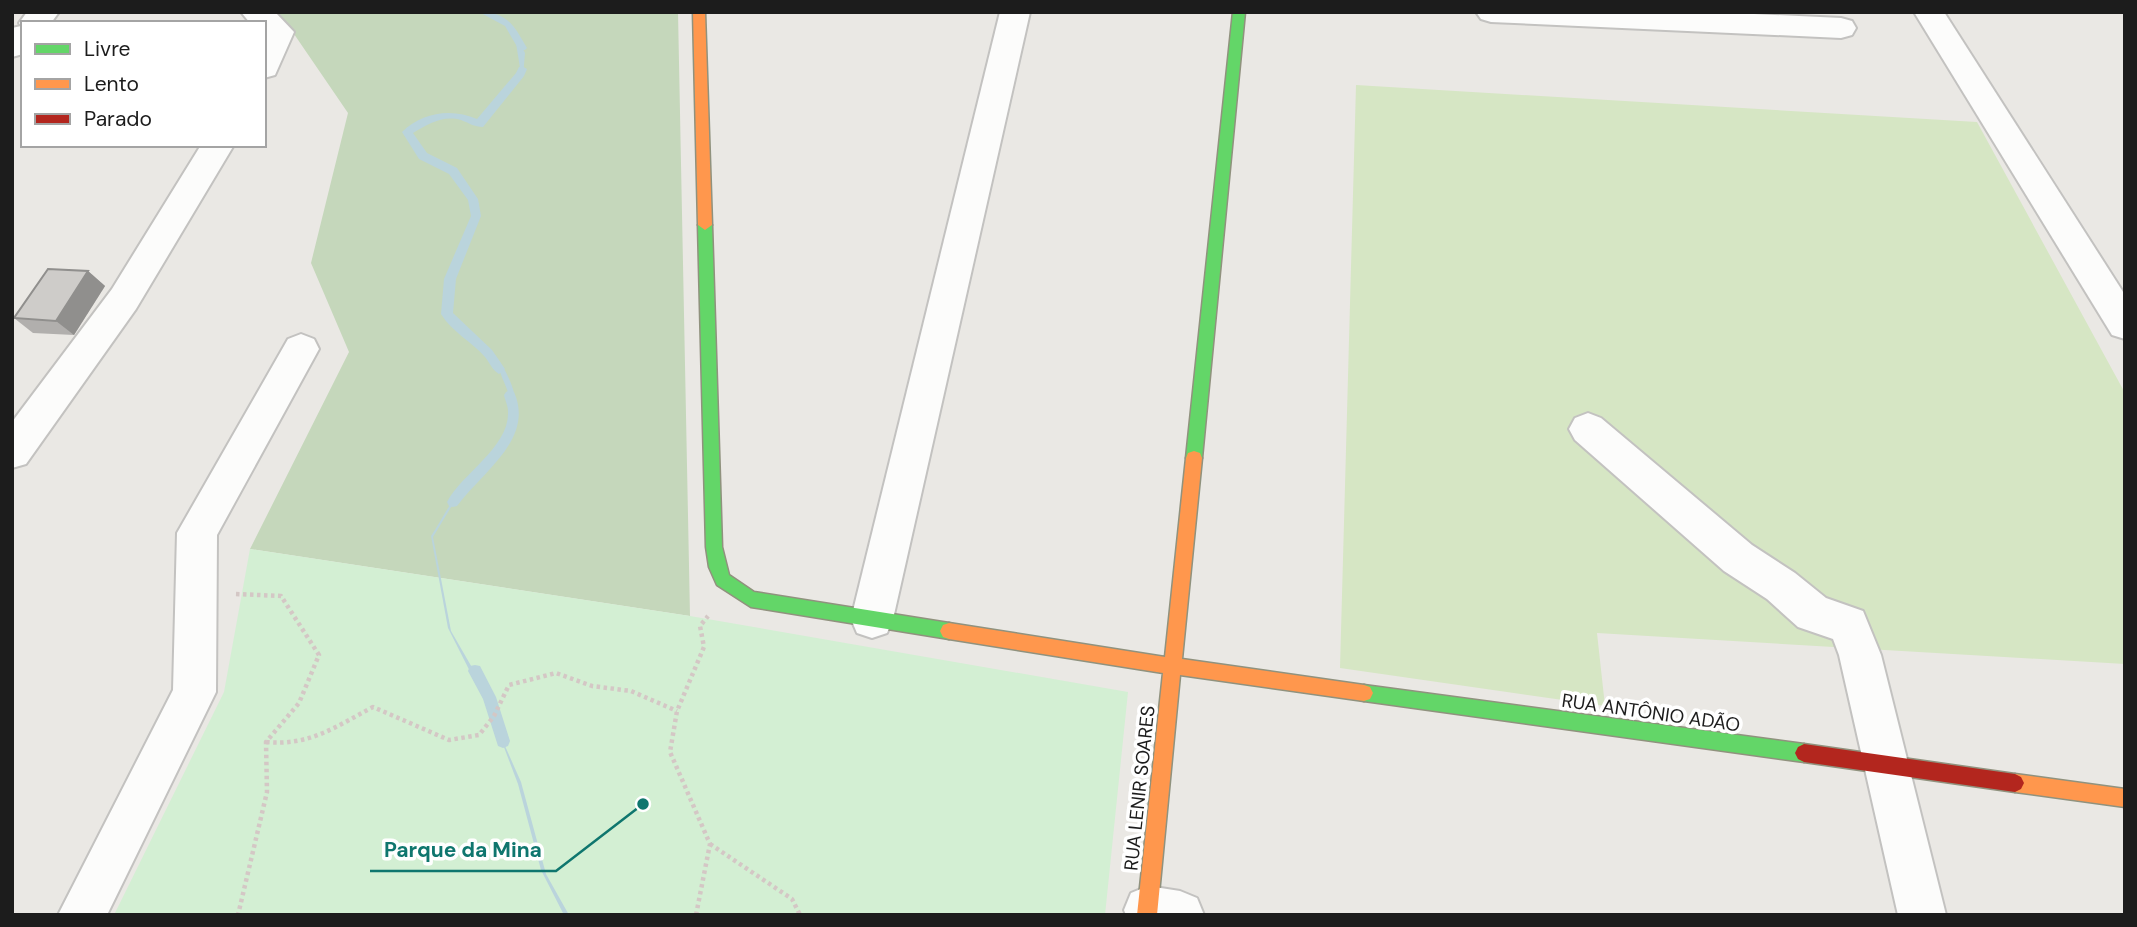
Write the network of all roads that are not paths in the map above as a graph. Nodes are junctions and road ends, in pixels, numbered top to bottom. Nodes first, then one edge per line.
1 (256, 12) edge
2 (699, 12) edge
3 (1015, 12) edge
4 (1239, 12) edge
5 (1491, 12) edge
6 (1929, 12) edge
7 (1786, 18) edge
8 (1841, 28) dead end
9 (266, 63) edge
10 (217, 147) edge
11 (2125, 325) edge
12 (301, 349) dead end
13 (1588, 429) dead end
14 (12, 452) edge
15 (872, 619) junction
16 (1172, 666) junction
17 (1886, 766) junction
18 (2125, 798) edge
19 (1158, 913) edge
20 (82, 915) edge
21 (1922, 915) edge

1 - 9 street
2 - 15 street, RUA ANTÔNIO ADÃO
3 - 15 street
4 - 16 street, RUA LENIR SOARES
5 - 7 street
6 - 11 street
7 - 8 street
10 - 14 street
12 - 20 street
13 - 17 street
15 - 16 street, RUA ANTÔNIO ADÃO
16 - 17 street, RUA ANTÔNIO ADÃO
16 - 19 street, RUA LENIR SOARES
17 - 18 street, RUA ANTÔNIO ADÃO
17 - 21 street

